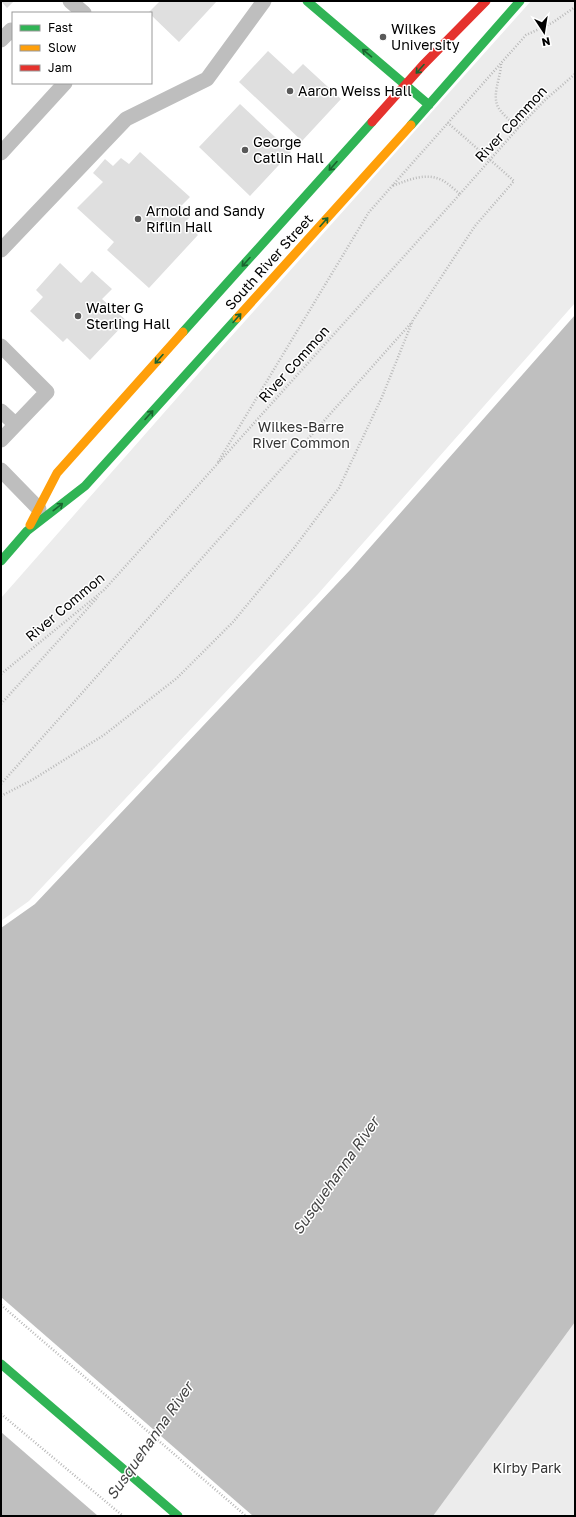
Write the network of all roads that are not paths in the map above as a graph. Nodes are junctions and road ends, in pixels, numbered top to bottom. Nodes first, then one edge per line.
1 (70, 1) edge
2 (264, 1) edge
3 (307, 1) edge
4 (486, 1) edge
5 (520, 1) edge
6 (83, 12) edge
7 (12, 32) edge
8 (1, 40) edge
9 (63, 84) edge
10 (405, 85) junction
11 (429, 105) junction
12 (1, 152) edge
13 (1, 250) edge
14 (1, 346) edge
15 (1, 411) edge
16 (15, 424) junction
17 (1, 440) edge
18 (1, 470) edge
19 (39, 509) junction
20 (28, 531) junction
21 (1, 561) edge
22 (1, 1364) edge
23 (178, 1516) edge

1 - 6 lane
2 - 13 lane
10 -> 3 main road
4 -> 10 main road, South River Street
5 - 11 main road, South River Street
7 - 8 lane
9 - 12 lane
10 - 11 main road
10 -> 19 main road, South River Street
20 -> 11 main road, South River Street
14 - 16 lane
15 - 16 lane
16 - 17 lane
18 - 19 lane
19 - 20 main road, South River Street
20 - 21 main road, South River Street
22 - 23 main road

